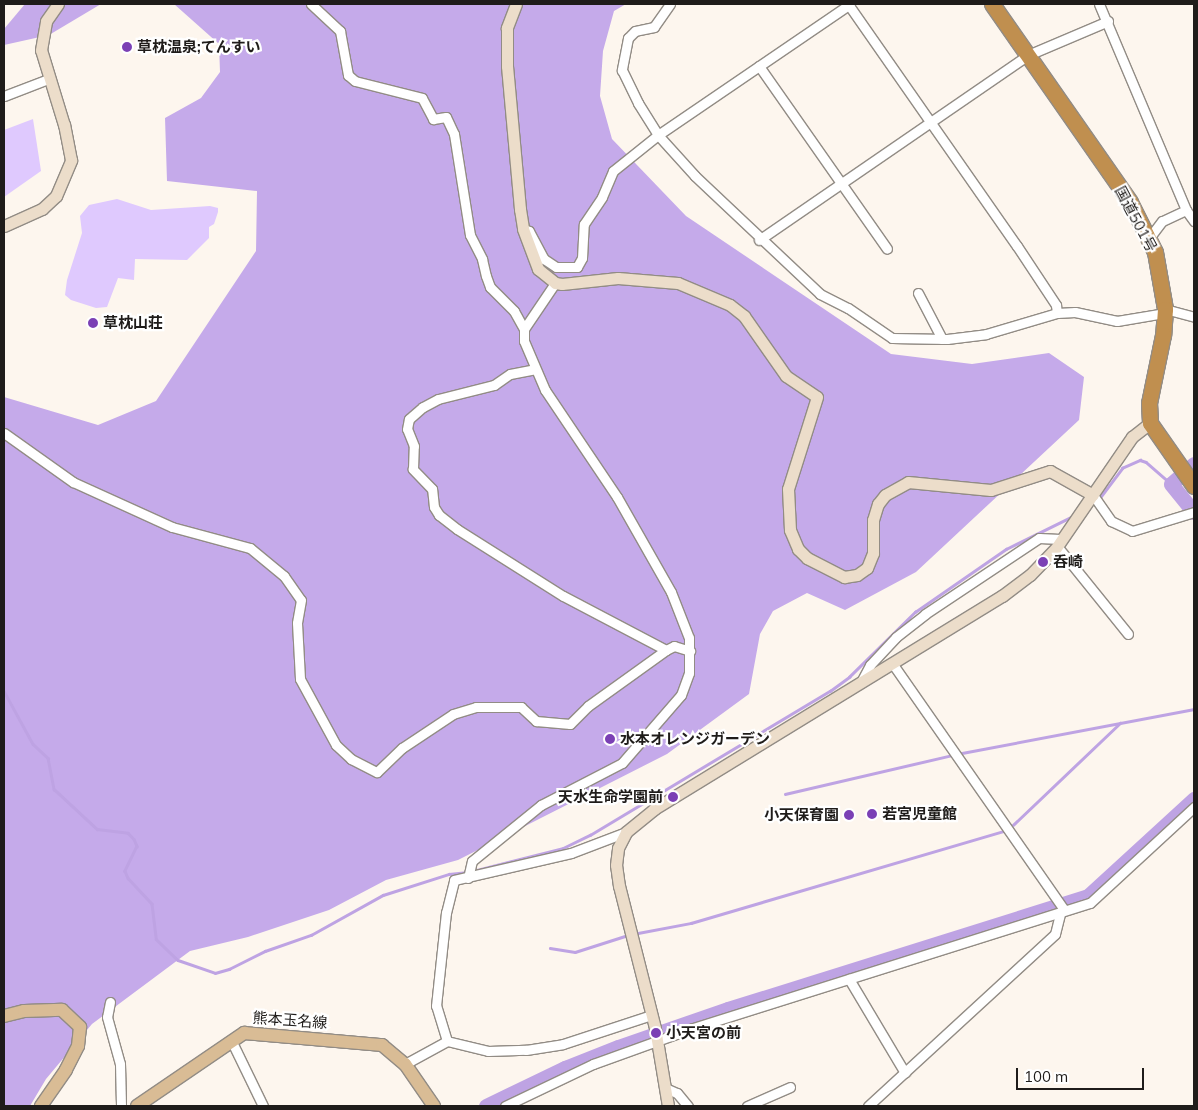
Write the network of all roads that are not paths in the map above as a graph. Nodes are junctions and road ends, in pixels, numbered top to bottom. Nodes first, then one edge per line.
1 (58, 4) edge
2 (311, 4) edge
3 (516, 4) edge
4 (670, 4) edge
5 (849, 4) edge
6 (992, 4) edge
7 (1099, 4) edge
8 (1108, 21) junction
9 (1028, 55) junction
10 (759, 66) junction
11 (48, 79) junction
12 (4, 96) edge
13 (929, 122) junction
14 (658, 135) junction
15 (841, 183) junction
16 (1186, 210) junction
17 (1194, 221) edge
18 (4, 226) edge
19 (523, 229) junction
20 (1149, 238) junction
21 (759, 240) junction
22 (887, 249) dead end
23 (555, 283) junction
24 (918, 293) dead end
25 (1165, 311) junction
26 (1057, 313) junction
27 (1194, 317) edge
28 (524, 329) junction
29 (942, 339) junction
30 (536, 369) junction
31 (1150, 423) junction
32 (4, 433) edge
33 (1194, 484) edge
34 (1092, 497) junction
35 (1192, 513) edge
36 (1058, 542) junction
37 (1128, 634) dead end
38 (666, 650) junction
39 (690, 651) junction
40 (892, 663) junction
41 (862, 680) junction
42 (1194, 807) edge
43 (626, 832) junction
44 (468, 874) junction
45 (1062, 911) junction
46 (849, 979) junction
47 (110, 1002) dead end
48 (651, 1015) junction
49 (4, 1016) edge
50 (656, 1036) junction
51 (231, 1040) junction
52 (447, 1041) junction
53 (405, 1064) junction
54 (905, 1073) junction
55 (790, 1087) dead end
56 (665, 1088) junction
57 (41, 1106) edge
58 (121, 1106) edge
59 (137, 1106) edge
60 (263, 1106) edge
61 (434, 1106) edge
62 (504, 1106) edge
63 (668, 1106) edge
64 (688, 1106) edge
65 (747, 1106) edge
66 (868, 1106) edge

1 - 11 street
2 - 28 street
3 - 19 street
4 - 14 street
5 - 10 street
5 - 13 street
6 - 9 highway, 国道501号
7 - 8 street
8 - 9 street
8 - 16 street
9 - 13 street
9 - 20 highway, 国道501号
10 - 14 street
10 - 15 street
11 - 12 street
11 - 18 street
13 - 15 street
13 - 26 street
14 - 19 street
14 - 21 street
15 - 21 street
15 - 22 street
16 - 17 street
16 - 20 street
19 - 23 street
20 - 25 highway, 国道501号
21 - 29 street
23 - 28 street
23 - 34 street
24 - 29 street
25 - 26 street
25 - 27 street
25 - 31 highway, 国道501号
26 - 29 street
28 - 30 street
30 - 38 street
30 - 39 street
31 - 33 highway
31 - 34 street
32 - 38 street
34 - 35 street
34 - 36 street
36 - 37 street
36 - 40 street
36 - 41 street
38 - 39 street
39 - 44 street
40 - 41 street
40 - 45 street
41 - 43 street
42 - 45 street
43 - 44 street
43 - 48 street
44 - 52 street
45 - 46 street
45 - 54 street
46 - 50 street
46 - 54 street
47 - 58 street
48 - 50 street
48 - 52 street
49 - 57 main road
50 - 56 street
50 - 62 street
51 - 53 main road, 熊本玉名線
51 - 59 main road, 熊本玉名線
51 - 60 street
52 - 53 street
53 - 61 main road, 熊本玉名線
54 - 66 street
55 - 65 street
56 - 63 street
56 - 64 street

